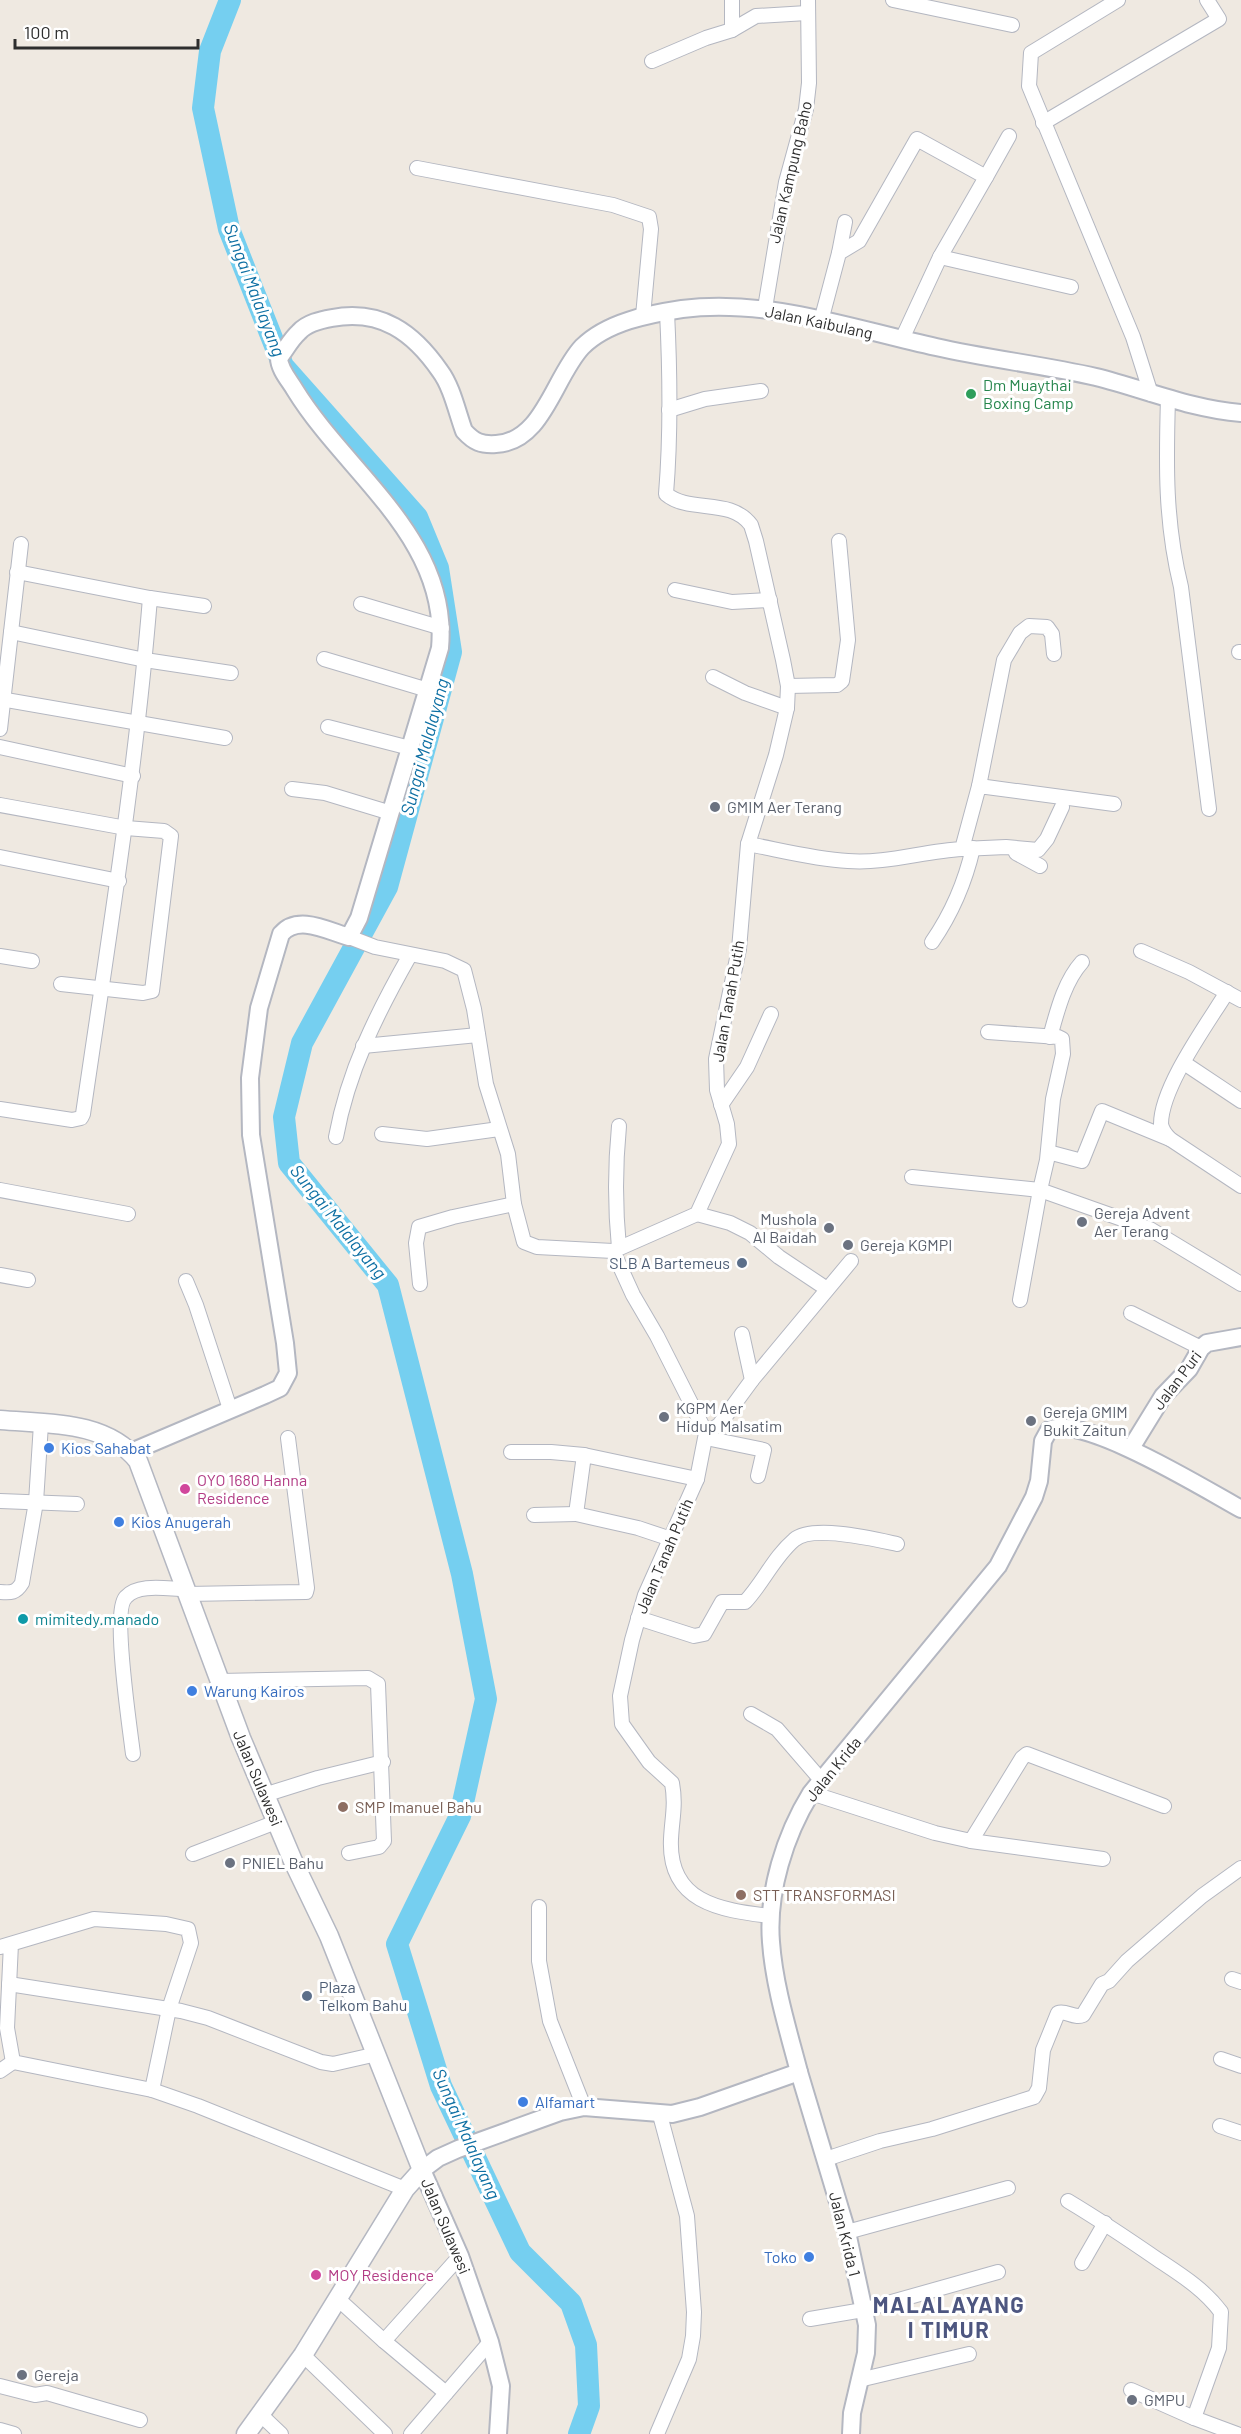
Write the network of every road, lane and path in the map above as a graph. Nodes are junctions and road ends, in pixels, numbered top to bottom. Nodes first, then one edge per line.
1 (732, 0) edge
2 (893, 0) edge
3 (1118, 0) edge
4 (1207, 0) edge
5 (808, 6) edge
6 (1012, 25) dead end
7 (732, 30) junction
8 (652, 61) dead end
9 (1043, 123) junction
10 (1009, 136) dead end
11 (417, 168) dead end
12 (986, 177) junction
13 (845, 222) dead end
14 (839, 253) junction
15 (940, 257) junction
16 (1071, 287) dead end
17 (765, 308) junction
18 (667, 312) junction
19 (643, 316) junction
20 (821, 321) junction
21 (902, 339) junction
22 (760, 391) dead end
23 (1151, 394) junction
24 (1168, 399) junction
25 (669, 410) junction
26 (1241, 413) edge
27 (839, 541) dead end
28 (21, 544) dead end
29 (17, 572) junction
30 (675, 590) dead end
31 (150, 598) junction
32 (770, 600) junction
33 (361, 604) dead end
34 (204, 606) dead end
35 (8, 625) edge
36 (442, 628) junction
37 (1054, 654) dead end
38 (324, 659) dead end
39 (145, 660) junction
40 (231, 673) dead end
41 (713, 677) dead end
42 (788, 686) junction
43 (428, 690) junction
44 (1, 700) edge
45 (787, 708) junction
46 (139, 723) junction
47 (328, 727) dead end
48 (0, 729) edge
49 (225, 738) dead end
50 (0, 747) edge
51 (410, 748) junction
52 (133, 776) junction
53 (979, 786) junction
54 (292, 789) dead end
55 (1114, 804) dead end
56 (0, 805) edge
57 (1062, 807) dead end
58 (1209, 809) dead end
59 (391, 813) junction
60 (126, 828) junction
61 (748, 844) junction
62 (1006, 847) junction
63 (967, 848) junction
64 (0, 857) edge
65 (1040, 866) dead end
66 (119, 881) junction
67 (351, 938) junction
68 (932, 942) dead end
69 (1141, 951) dead end
70 (411, 955) junction
71 (0, 956) edge
72 (32, 961) dead end
73 (1082, 962) dead end
74 (61, 984) dead end
75 (102, 989) junction
76 (1227, 992) junction
77 (1241, 1000) edge
78 (771, 1014) dead end
79 (988, 1032) dead end
80 (478, 1035) junction
81 (1050, 1037) junction
82 (363, 1046) junction
83 (1184, 1063) junction
84 (1241, 1101) edge
85 (721, 1105) junction
86 (0, 1109) edge
87 (619, 1126) dead end
88 (499, 1129) junction
89 (382, 1134) dead end
90 (336, 1137) dead end
91 (1170, 1139) junction
92 (1048, 1152) junction
93 (912, 1177) dead end
94 (1241, 1186) edge
95 (0, 1190) edge
96 (1040, 1190) junction
97 (514, 1204) junction
98 (128, 1214) dead end
99 (697, 1214) junction
100 (616, 1250) junction
101 (851, 1261) dead end
102 (0, 1275) edge
103 (28, 1280) dead end
104 (186, 1281) dead end
105 (420, 1284) dead end
106 (1241, 1284) edge
107 (827, 1289) junction
108 (1020, 1300) dead end
109 (1131, 1313) dead end
110 (742, 1334) dead end
111 (1241, 1337) edge
112 (1201, 1348) junction
113 (752, 1380) junction
114 (230, 1409) junction
115 (0, 1420) edge
116 (41, 1424) junction
117 (706, 1435) junction
118 (288, 1438) dead end
119 (1131, 1448) junction
120 (131, 1452) junction
121 (511, 1452) dead end
122 (584, 1455) junction
123 (758, 1476) dead end
124 (697, 1479) junction
125 (0, 1501) edge
126 (36, 1502) junction
127 (77, 1504) dead end
128 (1241, 1509) edge
129 (576, 1514) junction
130 (534, 1515) dead end
131 (671, 1539) junction
132 (897, 1544) dead end
133 (0, 1592) edge
134 (186, 1592) junction
135 (638, 1618) junction
136 (219, 1681) junction
137 (751, 1714) dead end
138 (133, 1754) dead end
139 (382, 1762) junction
140 (817, 1787) junction
141 (264, 1796) junction
142 (1164, 1806) dead end
143 (276, 1822) junction
144 (971, 1841) junction
145 (349, 1852) dead end
146 (193, 1854) dead end
147 (1103, 1859) dead end
148 (1241, 1868) edge
149 (539, 1907) dead end
150 (770, 1916) junction
151 (5, 1945) edge
152 (9, 1984) junction
153 (169, 2009) junction
154 (377, 2054) junction
155 (1221, 2059) dead end
156 (13, 2062) junction
157 (1241, 2066) edge
158 (0, 2071) edge
159 (799, 2072) junction
160 (152, 2090) junction
161 (584, 2106) junction
162 (660, 2115) junction
163 (1220, 2126) dead end
164 (1241, 2133) edge
165 (826, 2159) junction
166 (422, 2170) junction
167 (1008, 2188) dead end
168 (405, 2189) junction
169 (1068, 2201) dead end
170 (1105, 2223) junction
171 (847, 2232) junction
172 (460, 2256) junction
173 (1082, 2263) dead end
174 (998, 2272) dead end
175 (338, 2299) junction
176 (863, 2310) junction
177 (810, 2319) dead end
178 (384, 2341) junction
179 (490, 2342) junction
180 (969, 2354) dead end
181 (303, 2355) junction
182 (859, 2380) junction
183 (0, 2386) edge
184 (1131, 2390) dead end
185 (446, 2393) junction
186 (261, 2415) junction
187 (1194, 2418) junction
188 (140, 2420) dead end
189 (0, 2430) edge
190 (14, 2434) edge
191 (246, 2434) edge
192 (281, 2434) edge
193 (385, 2434) edge
194 (411, 2434) edge
195 (498, 2434) edge
196 (657, 2434) edge
197 (851, 2434) edge
198 (1237, 2434) edge

1 - 7 street
2 - 6 street
3 - 9 street
4 - 9 street
5 - 7 street
5 - 17 street, Jalan Kampung Baho
7 - 8 street
9 - 23 street
10 - 12 street
11 - 19 street
12 - 14 street
12 - 15 street
13 - 14 street
14 - 20 street
15 - 16 street
15 - 21 street
17 - 18 street, Jalan Kaibulang
17 - 20 street, Jalan Kaibulang
18 - 19 street, Jalan Kaibulang
18 - 25 street
19 - 36 street, Jalan Kaibulang
20 - 21 street, Jalan Kaibulang
21 - 23 street, Jalan Kaibulang
22 - 25 street
23 - 24 street, Jalan Kaibulang
24 - 26 street, Jalan Kaibulang
24 - 58 street
25 - 32 street, Jalan Tanah Putih
27 - 42 street
28 - 29 street
29 - 31 street
29 - 35 street
30 - 32 street
31 - 34 street
31 - 39 street
32 - 42 street, Jalan Tanah Putih
33 - 36 street
35 - 39 street
35 - 44 street
36 - 43 street
37 - 53 street
38 - 43 street
39 - 40 street
39 - 46 street
41 - 45 street
42 - 45 street, Jalan Tanah Putih
43 - 51 street
44 - 46 street
44 - 48 street
45 - 61 street, Jalan Tanah Putih
46 - 49 street
46 - 52 street
47 - 51 street
50 - 52 street
51 - 59 street
52 - 60 street
53 - 55 street
53 - 63 street
54 - 59 street
56 - 60 street
57 - 62 street
59 - 67 street
60 - 66 street
60 - 75 street
61 - 63 street
61 - 85 street, Jalan Tanah Putih
62 - 63 street
62 - 65 street
63 - 68 street
64 - 66 street
66 - 75 street
67 - 70 street
67 - 114 street
69 - 76 street
70 - 80 street
70 - 82 street
71 - 72 street
73 - 81 street
74 - 75 street
75 - 86 street
76 - 77 street
76 - 83 street
78 - 85 street
79 - 81 street
80 - 82 street
80 - 88 street
81 - 92 street
82 - 90 street
83 - 84 street
83 - 91 street
85 - 99 street, Jalan Tanah Putih
87 - 100 street
88 - 89 street
88 - 97 street
91 - 92 street
91 - 94 street
92 - 96 street
93 - 96 street
95 - 98 street
96 - 106 street
96 - 108 street
97 - 100 street
97 - 105 street
99 - 100 street
99 - 107 street
100 - 117 street
101 - 107 street
102 - 103 street
104 - 114 street
107 - 113 street
109 - 112 street
110 - 113 street
111 - 112 street, Jalan Puri
112 - 119 street, Jalan Puri
113 - 117 street
114 - 120 street
115 - 116 main road
116 - 120 main road
116 - 126 street
117 - 123 street
117 - 124 street, Jalan Tanah Putih
118 - 134 street
119 - 128 street
119 - 140 street, Jalan Krida
120 - 134 main road, Jalan Sulawesi
121 - 122 street
122 - 124 street
122 - 129 street
124 - 131 street, Jalan Tanah Putih
125 - 126 street
126 - 127 street
126 - 133 street
129 - 130 street
129 - 131 street
131 - 135 street, Jalan Tanah Putih
132 - 135 street
134 - 136 main road, Jalan Sulawesi
134 - 138 street
135 - 150 street, Jalan Tanah Putih
136 - 139 street
136 - 141 main road, Jalan Sulawesi
137 - 140 street
139 - 141 street
139 - 145 street
140 - 144 street
140 - 150 street, Jalan Krida
141 - 143 main road, Jalan Sulawesi
142 - 144 street
143 - 146 street
143 - 154 main road, Jalan Sulawesi
144 - 147 street
148 - 165 street
149 - 161 street
150 - 159 street, Jalan Krida
151 - 152 street
151 - 153 street
152 - 153 street
152 - 156 street
153 - 154 street
153 - 160 street
154 - 166 main road, Jalan Sulawesi
155 - 157 street
156 - 158 street
156 - 160 street
159 - 162 street
159 - 165 street, Jalan Krida 1
160 - 168 street
161 - 162 street
161 - 166 street
162 - 196 street
163 - 164 street
165 - 171 street, Jalan Krida 1
166 - 168 main road
166 - 172 street, Jalan Sulawesi
167 - 171 street
168 - 175 main road
169 - 170 street
170 - 173 street
170 - 187 street
171 - 176 street, Jalan Krida 1
172 - 178 street
172 - 179 street, Jalan Sulawesi
174 - 176 street
175 - 178 street
175 - 181 main road
176 - 177 street
176 - 182 street, Jalan Krida 1
178 - 185 street
179 - 185 street
179 - 195 street, Jalan Sulawesi
180 - 182 street
181 - 186 main road
181 - 193 street
182 - 197 street, Jalan Krida 1
183 - 188 street
184 - 187 street
185 - 194 street
186 - 191 main road
186 - 192 street
187 - 198 street
189 - 190 street

